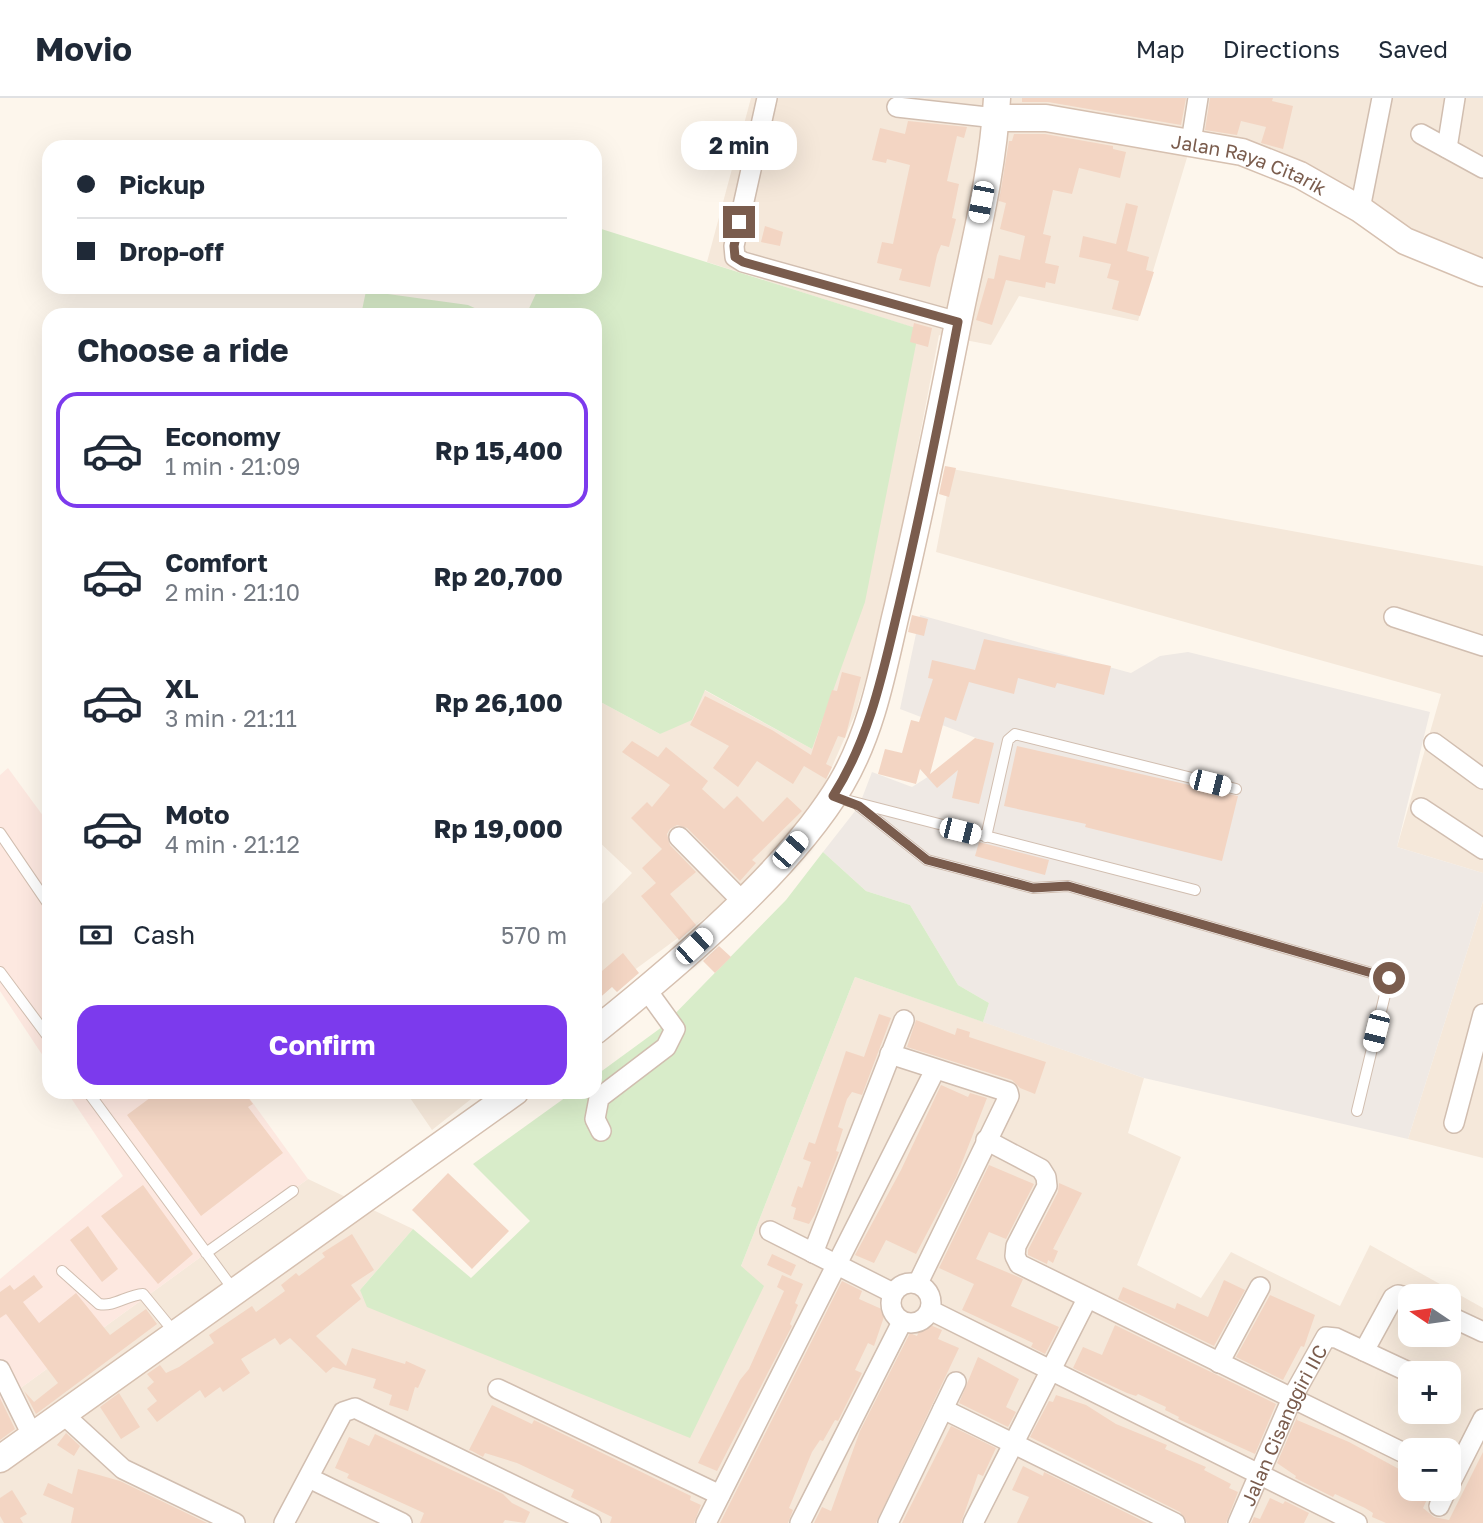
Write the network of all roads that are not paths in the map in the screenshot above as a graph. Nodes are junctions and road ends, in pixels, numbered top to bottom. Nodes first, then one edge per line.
1 (767, 98) edge
2 (1198, 98) edge
3 (1382, 98) edge
4 (1455, 98) edge
5 (897, 107) dead end
6 (996, 108) edge
7 (1421, 134) dead end
8 (1191, 142) junction
9 (1447, 148) junction
10 (1483, 168) edge
11 (1360, 209) junction
12 (1483, 273) edge
13 (958, 322) junction
14 (1394, 617) dead end
15 (1483, 646) edge
16 (1434, 743) dead end
17 (1483, 779) edge
18 (1236, 789) dead end
19 (833, 796) junction
20 (859, 806) junction
21 (1421, 808) dead end
22 (0, 833) edge
23 (679, 837) dead end
24 (986, 837) junction
25 (1483, 849) edge
26 (1195, 890) dead end
27 (42, 895) edge
28 (742, 901) junction
29 (0, 972) edge
30 (646, 989) junction
31 (1483, 1014) edge
32 (904, 1020) dead end
33 (602, 1025) edge
34 (42, 1029) edge
35 (890, 1054) junction
36 (935, 1070) junction
37 (602, 1096) edge
38 (93, 1099) edge
39 (505, 1099) edge
40 (599, 1099) edge
41 (1356, 1111) dead end
42 (1454, 1123) dead end
43 (601, 1131) dead end
44 (986, 1140) junction
45 (293, 1191) dead end
46 (770, 1231) dead end
47 (206, 1253) junction
48 (813, 1253) junction
49 (837, 1266) junction
50 (62, 1271) dead end
51 (918, 1283) junction
52 (1260, 1287) dead end
53 (236, 1292) junction
54 (892, 1293) junction
55 (1398, 1295) edge
56 (1087, 1299) junction
57 (930, 1310) junction
58 (902, 1322) junction
59 (1461, 1322) edge
60 (1483, 1332) edge
61 (176, 1334) junction
62 (1364, 1350) junction
63 (1219, 1363) junction
64 (1398, 1367) edge
65 (0, 1370) edge
66 (1050, 1371) junction
67 (956, 1382) dead end
68 (498, 1389) dead end
69 (1293, 1396) junction
70 (943, 1409) junction
71 (63, 1414) junction
72 (1483, 1419) edge
73 (33, 1437) junction
74 (1013, 1443) junction
75 (1398, 1450) edge
76 (0, 1459) edge
77 (1461, 1462) edge
78 (1258, 1473) junction
79 (309, 1478) junction
80 (720, 1495) junction
81 (234, 1523) edge
82 (284, 1523) edge
83 (402, 1523) edge
84 (591, 1523) edge
85 (706, 1523) edge
86 (800, 1523) edge
87 (888, 1523) edge
88 (972, 1523) edge
89 (1175, 1523) edge
90 (1238, 1523) edge
91 (1357, 1523) edge

1 - 13 street
2 - 8 street
3 - 11 street
4 - 9 street
5 - 6 street
6 - 8 street, Jalan Raya Citarik
6 - 13 street
7 - 9 street
8 - 11 street, Jalan Raya Citarik
9 - 10 street
11 - 12 street, Jalan Raya Citarik
13 - 19 street
14 - 15 street
16 - 17 street
18 - 24 lane
19 - 20 lane
19 - 28 street
20 - 24 lane
20 - 41 lane
21 - 25 street
22 - 27 lane
23 - 28 street
24 - 26 lane
28 - 30 street
29 - 34 lane
30 - 33 street
30 - 37 street
31 - 42 street
32 - 35 street
35 - 36 street
35 - 48 street
36 - 44 street
36 - 49 street
38 - 47 lane
39 - 53 street
40 - 43 street
44 - 51 street
44 - 56 street
45 - 47 lane
46 - 48 street
47 - 53 lane
48 - 49 street
49 - 54 street
49 - 80 street
50 - 61 lane
51 - 54 street
51 - 57 street
52 - 63 street
53 - 61 street
54 - 58 street
55 - 62 street
56 - 63 street
56 - 66 street
57 - 58 street
57 - 66 street
58 - 86 street
59 - 60 street
61 - 71 street
62 - 64 street, Jalan Cisanggiri IIC
62 - 69 street, Jalan Cisanggiri IIC
63 - 69 street
65 - 73 street
66 - 74 street
66 - 78 street
67 - 70 street
68 - 80 street
69 - 75 street
69 - 78 street, Jalan Cisanggiri IIC
70 - 74 street
70 - 87 street
71 - 73 street
71 - 81 street
72 - 77 street
73 - 76 street
74 - 88 street
74 - 89 street
78 - 90 street, Jalan Cisanggiri IIC
78 - 91 street
79 - 82 street
79 - 83 street
79 - 84 street
80 - 85 street

